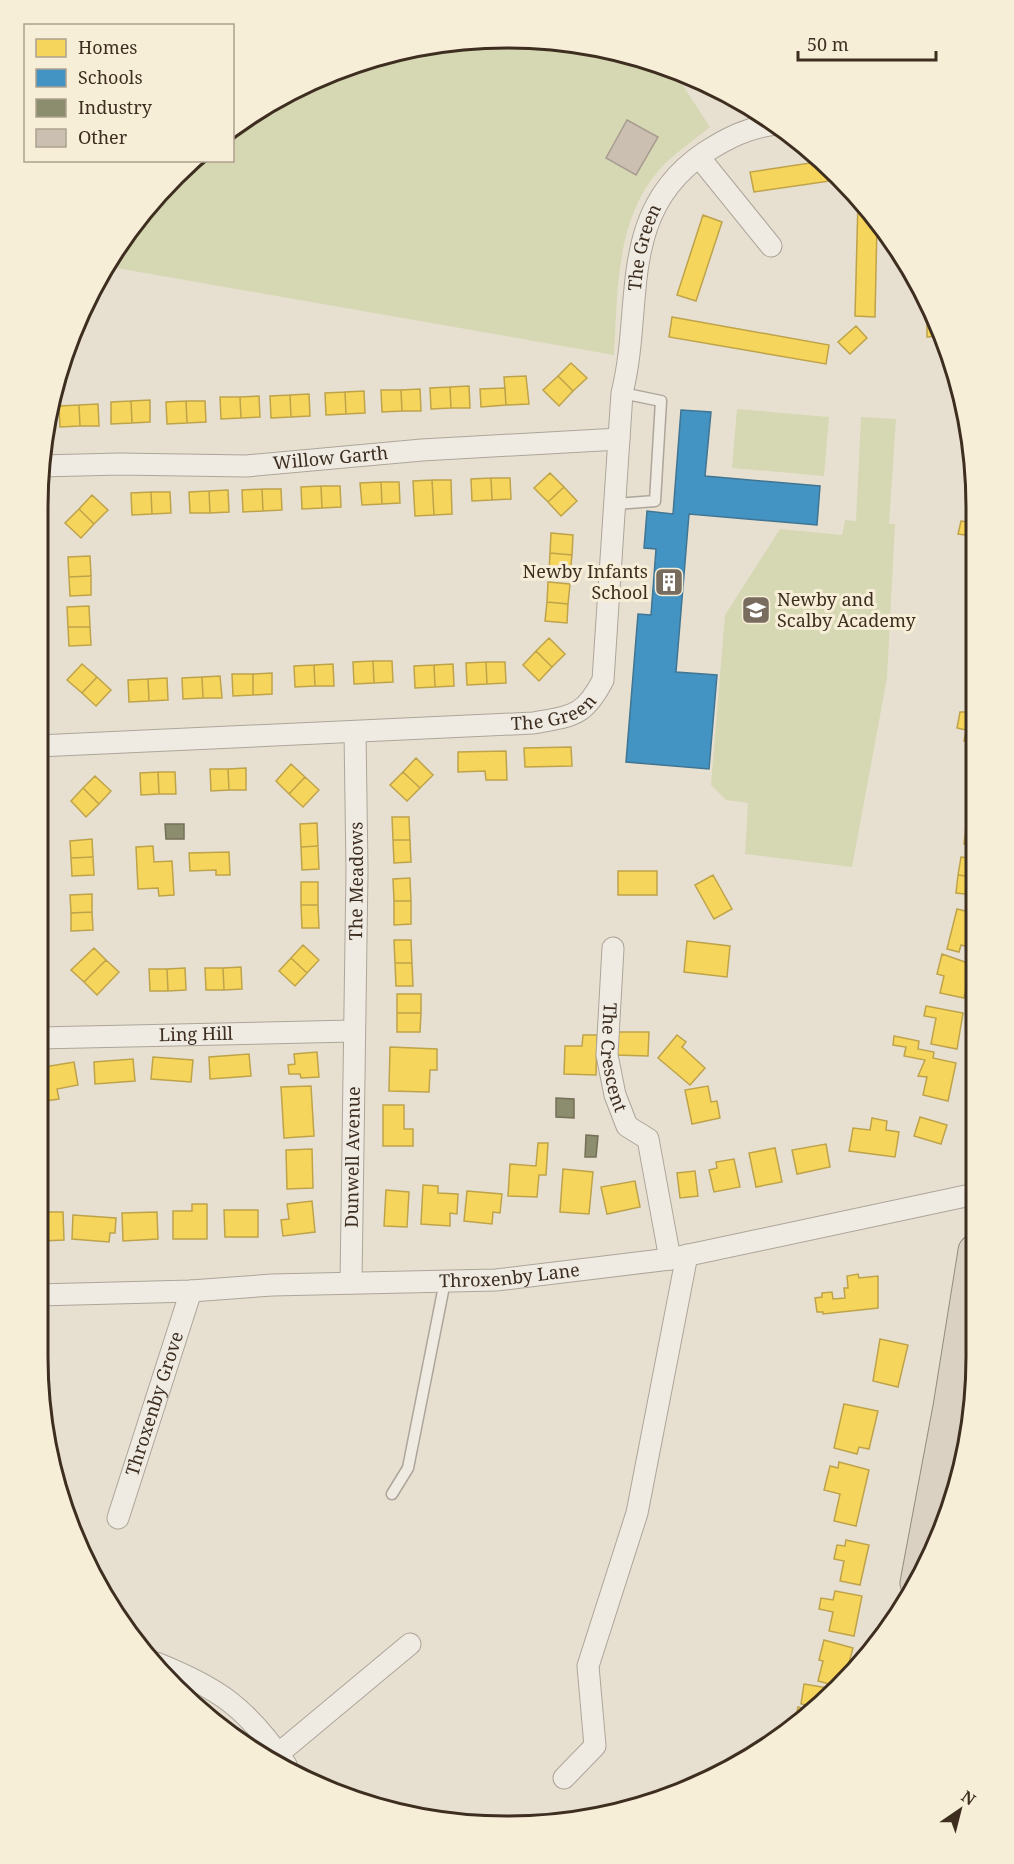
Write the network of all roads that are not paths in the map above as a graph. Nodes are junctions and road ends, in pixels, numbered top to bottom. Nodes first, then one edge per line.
1 (763, 126) edge
2 (699, 157) junction
3 (771, 246) dead end
4 (622, 393) junction
5 (619, 439) junction
6 (50, 466) edge
7 (616, 504) junction
8 (355, 732) junction
9 (48, 746) edge
10 (613, 948) dead end
11 (353, 1031) junction
12 (48, 1038) edge
13 (966, 1196) edge
14 (678, 1257) junction
15 (445, 1281) junction
16 (351, 1283) junction
17 (191, 1291) junction
18 (48, 1294) edge
19 (966, 1351) edge
20 (961, 1406) edge
21 (392, 1494) dead end
22 (118, 1518) dead end
23 (930, 1535) edge
24 (410, 1644) dead end
25 (170, 1669) edge
26 (279, 1756) edge
27 (284, 1758) edge
28 (564, 1778) dead end

1 - 2 street, The Green
2 - 3 street
2 - 4 street, The Green
4 - 5 street, The Green
4 - 7 lane
5 - 6 street, Willow Garth
5 - 7 street, The Green
7 - 8 street, The Green
8 - 9 street, The Green
8 - 11 street, The Meadows
10 - 14 street, The Crescent
11 - 12 street, Ling Hill
11 - 16 street, Dunwell Avenue
13 - 14 street, Throxenby Lane
14 - 15 street, Throxenby Lane
14 - 28 street
15 - 16 street, Throxenby Lane
15 - 21 lane
16 - 17 street, Throxenby Lane
17 - 18 street, Throxenby Lane
17 - 22 street, Throxenby Grove
19 - 20 highway
20 - 23 highway
24 - 27 street
25 - 26 street

